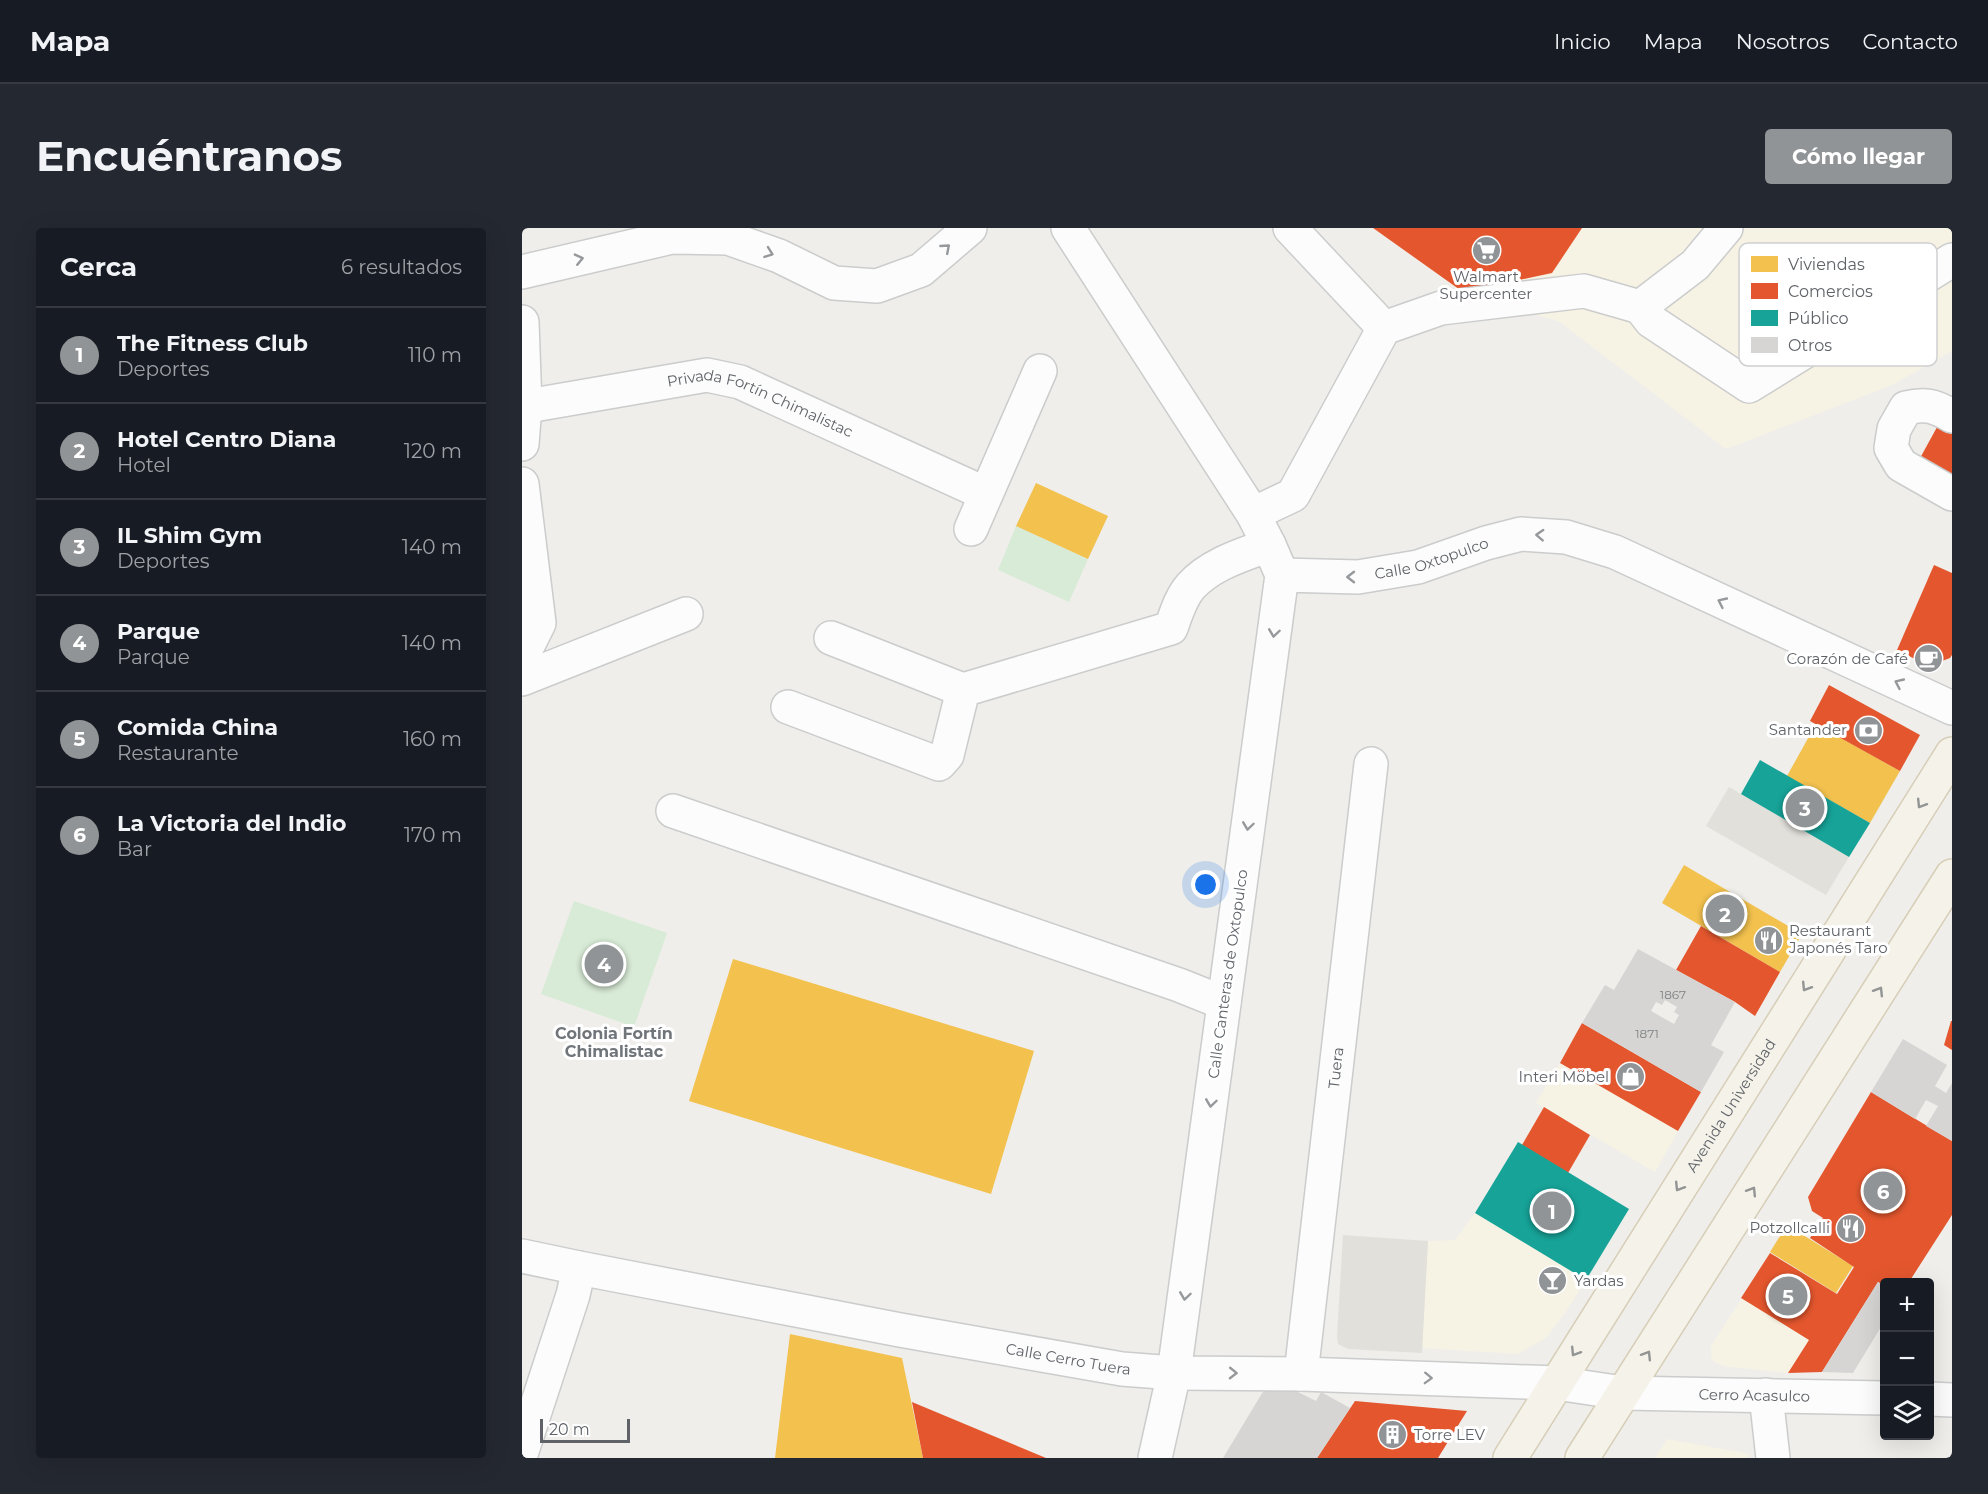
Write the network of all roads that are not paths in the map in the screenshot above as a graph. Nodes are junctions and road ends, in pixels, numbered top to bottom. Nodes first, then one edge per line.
1 (970, 228) edge
2 (1068, 228) edge
3 (1290, 228) edge
4 (1726, 228) edge
5 (1952, 260) edge
6 (1937, 269) edge
7 (522, 272) edge
8 (1640, 307) junction
9 (522, 322) edge
10 (1384, 328) junction
11 (1781, 366) edge
12 (1040, 371) dead end
13 (524, 406) edge
14 (1952, 416) edge
15 (522, 444) edge
16 (522, 484) edge
17 (987, 494) junction
18 (1952, 494) edge
19 (1253, 514) junction
20 (971, 529) dead end
21 (1269, 544) junction
22 (1282, 575) junction
23 (686, 614) dead end
24 (831, 638) dead end
25 (522, 657) edge
26 (522, 679) edge
27 (963, 690) junction
28 (788, 707) dead end
29 (1952, 708) edge
30 (1952, 754) edge
31 (1371, 764) dead end
32 (673, 811) dead end
33 (1952, 876) edge
34 (1224, 1002) junction
35 (522, 1256) edge
36 (579, 1269) junction
37 (1174, 1372) junction
38 (1301, 1374) junction
39 (1556, 1383) junction
40 (1623, 1393) junction
41 (1766, 1395) junction
42 (1880, 1398) edge
43 (1934, 1399) edge
44 (1952, 1400) edge
45 (522, 1450) edge
46 (1155, 1458) edge
47 (1510, 1458) edge
48 (1582, 1458) edge
49 (1773, 1458) edge

7 -> 1 street
2 - 19 street
3 - 10 street
4 - 8 street
5 - 6 street
8 - 10 street
8 - 11 street
9 - 13 street
10 - 19 street
12 - 17 street
13 - 15 street
13 - 17 street, Privada Fortín Chimalistac
14 - 18 street
16 - 25 street
17 - 20 street
19 - 21 street
21 - 22 street
21 - 27 street
29 -> 22 street, Calle Oxtopulco
22 -> 34 street, Calle Canteras de Oxtopulco
23 - 26 street
24 - 27 street
27 - 28 street
30 -> 39 main road, Avenida Universidad
31 - 38 street, Tuera
32 - 34 street
40 -> 33 main road
34 -> 37 street, Calle Canteras de Oxtopulco
35 - 36 street, Calle Cerro Tuera
36 - 37 street, Calle Cerro Tuera
36 - 45 street
37 -> 38 street, Calle Cerro Tuera
37 - 46 street, Calle Canteras de Oxtopulco
38 -> 39 street, Calle Cerro Tuera
39 - 40 street, Calle Cerro Tuera
39 - 47 main road, Avenida Universidad
40 - 41 street, Cerro Acasulco
40 - 48 main road
41 - 42 street, Cerro Acasulco
41 - 49 street
43 - 44 street

